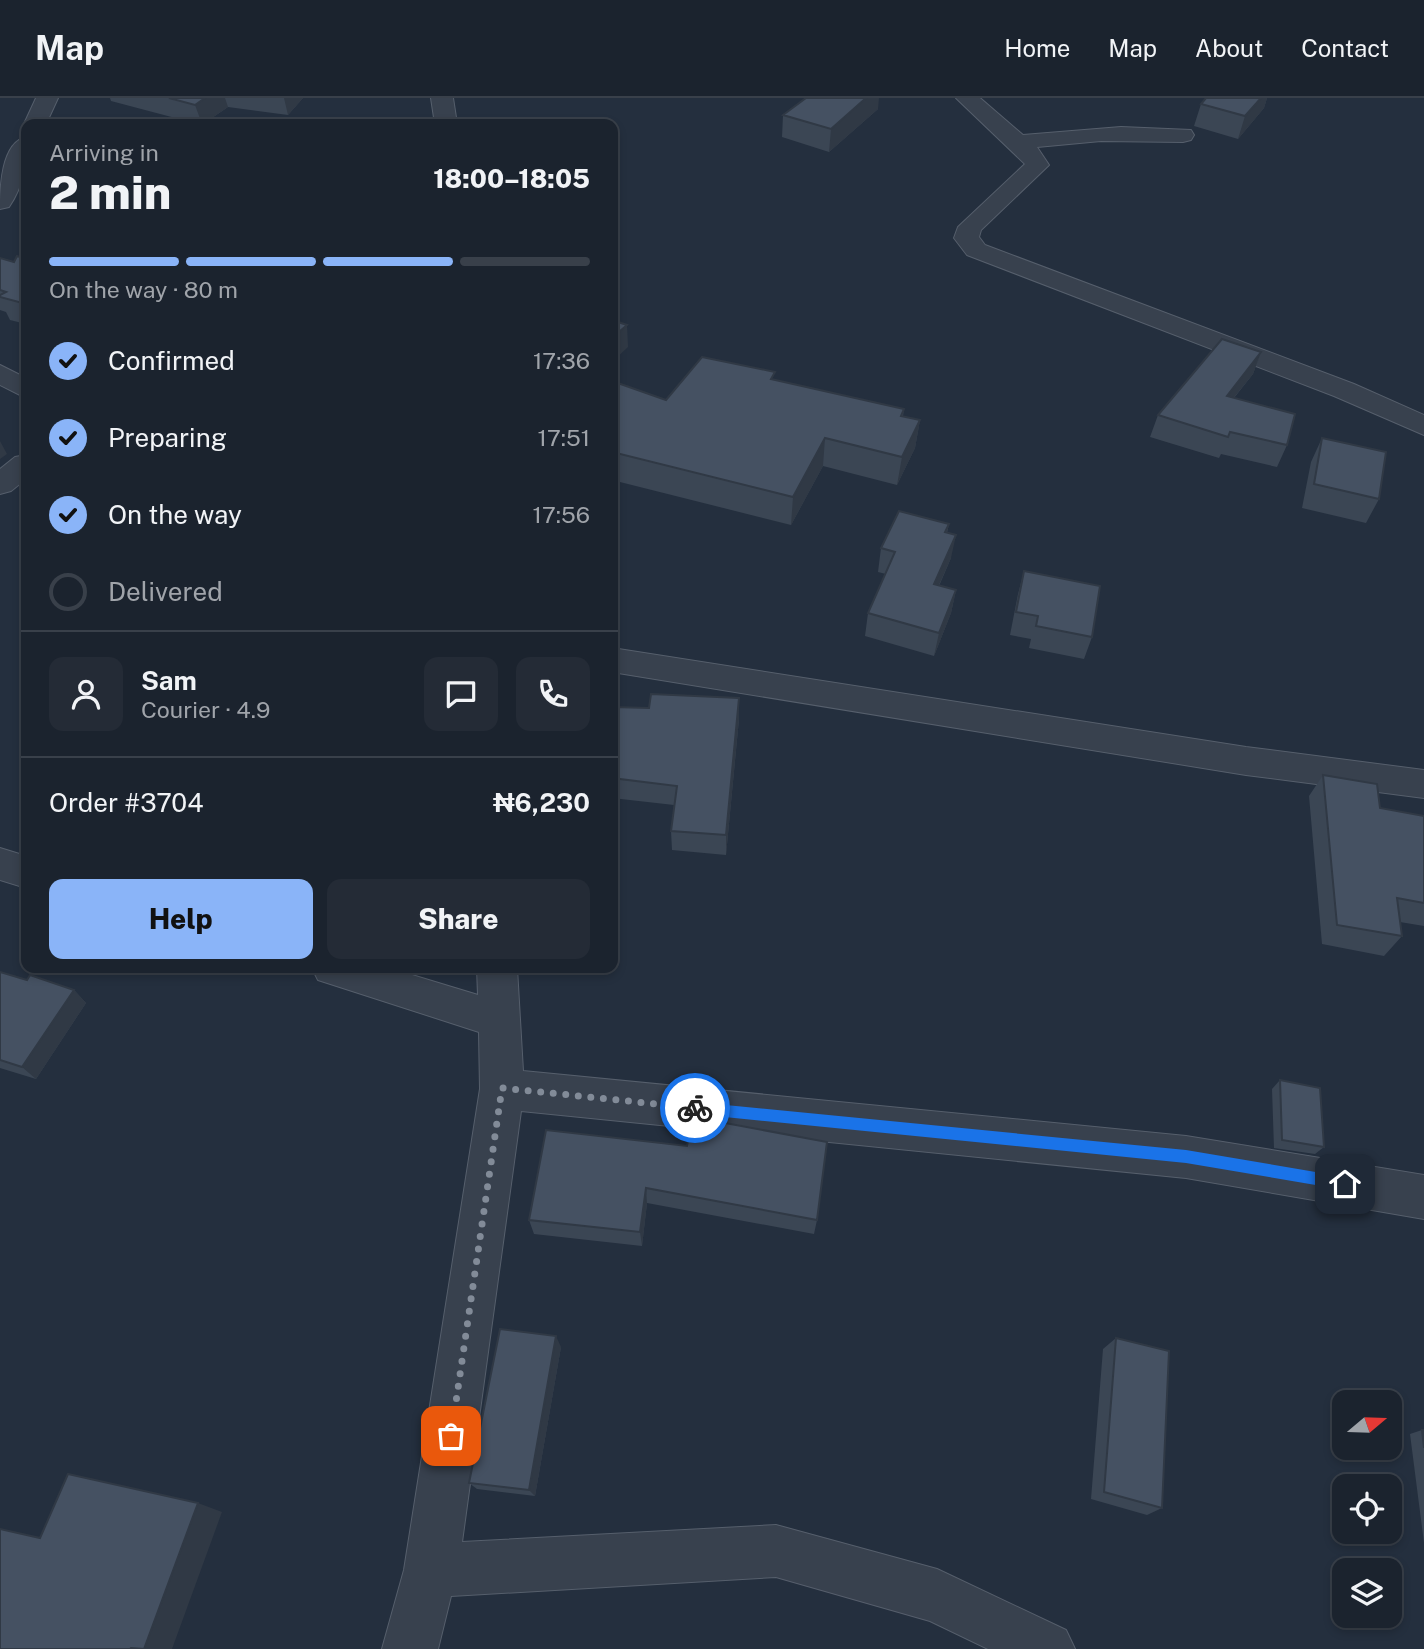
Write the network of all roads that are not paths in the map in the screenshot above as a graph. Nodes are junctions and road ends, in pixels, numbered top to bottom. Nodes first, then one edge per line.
1 (47, 98) edge
2 (442, 98) edge
3 (967, 98) edge
4 (37, 119) edge
5 (445, 119) edge
6 (1182, 135) dead end
7 (1019, 143) junction
8 (21, 160) edge
9 (11, 193) edge
10 (0, 373) edge
11 (21, 387) edge
12 (1424, 426) edge
13 (21, 468) edge
14 (0, 484) edge
15 (618, 661) edge
16 (1424, 784) edge
17 (0, 864) edge
18 (21, 870) edge
19 (348, 973) edge
20 (497, 973) edge
21 (499, 1020) junction
22 (502, 1088) junction
23 (1424, 1197) edge
24 (431, 1570) junction
25 (410, 1649) edge
26 (1047, 1649) edge

1 - 4 street
2 - 5 street
3 - 7 street
6 - 7 street
7 - 12 street
8 - 9 street
10 - 11 street
13 - 14 street
15 - 16 street
17 - 18 street
19 - 21 street
20 - 21 street
21 - 22 street
22 - 23 street
22 - 24 street
24 - 25 street
24 - 26 street

